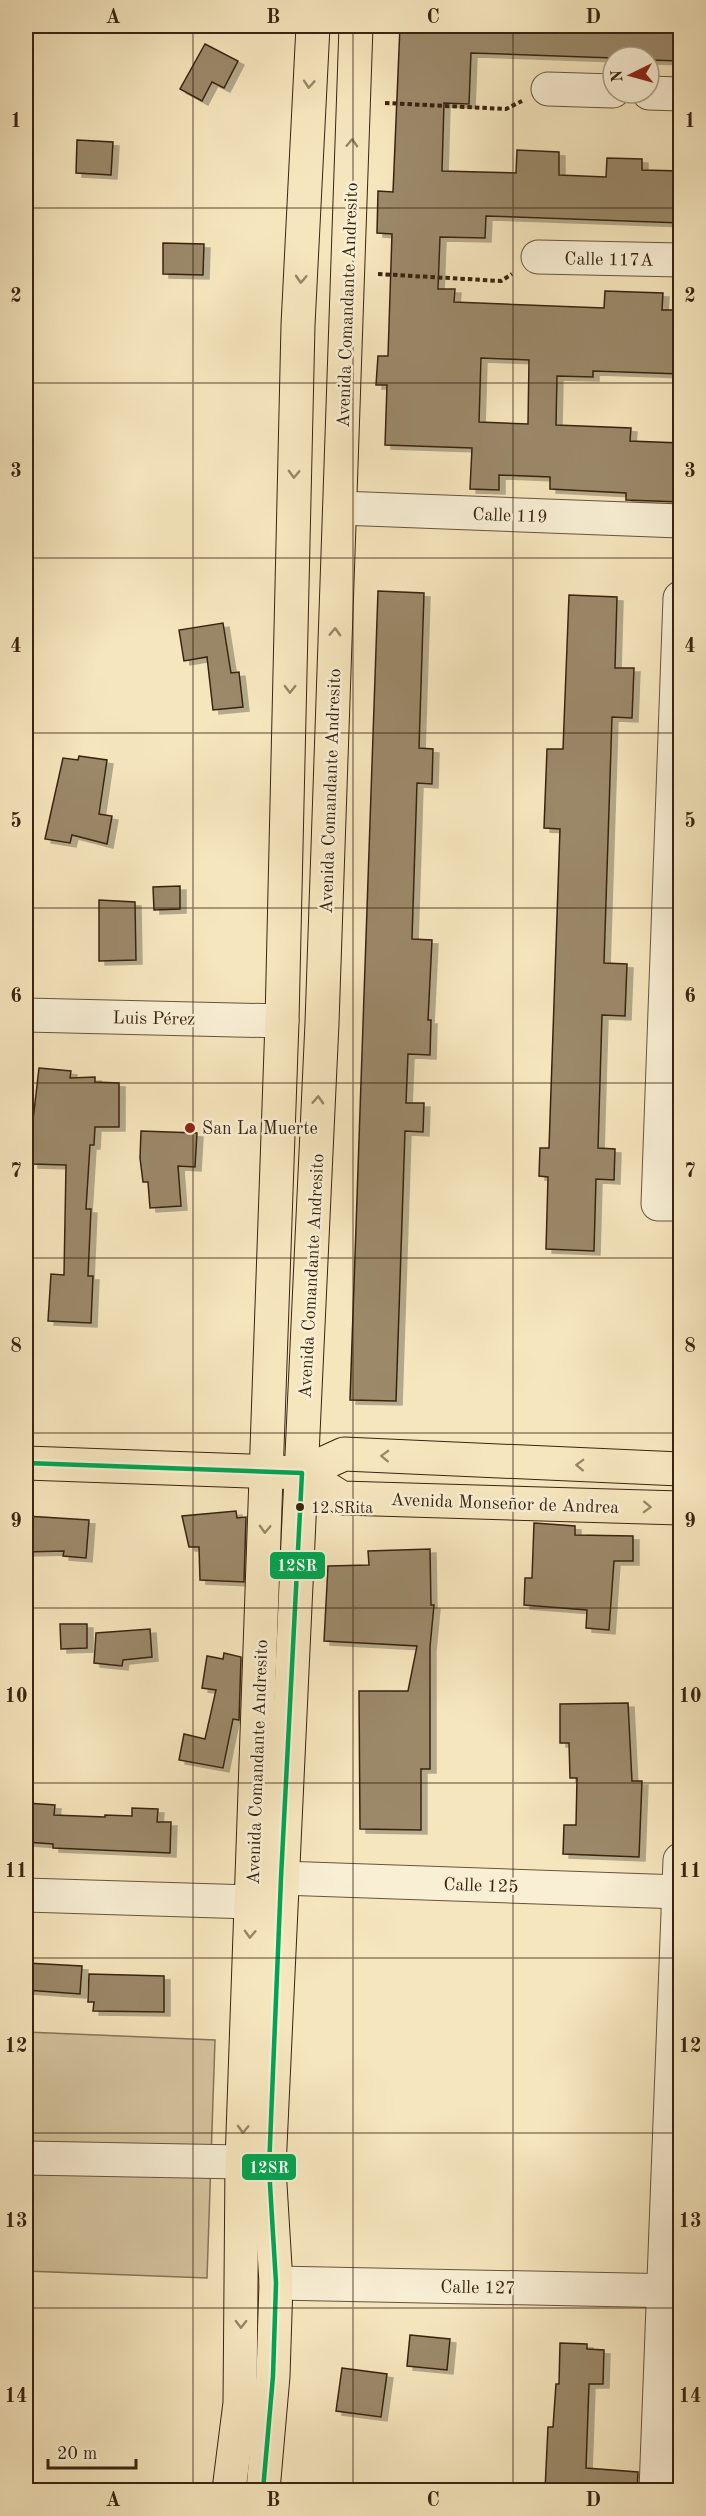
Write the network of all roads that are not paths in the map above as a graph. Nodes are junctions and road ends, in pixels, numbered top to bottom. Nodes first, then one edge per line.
1 (313, 26) edge
2 (356, 26) edge
3 (548, 88) road end
4 (601, 90) edge
5 (661, 93) edge
6 (681, 94) edge
7 (538, 257) road end
8 (681, 260) edge
9 (340, 508) junction
10 (681, 521) edge
11 (681, 598) edge
12 (26, 1015) edge
13 (282, 1021) junction
14 (681, 1204) edge
15 (26, 1463) edge
16 (681, 1469) edge
17 (267, 1471) junction
18 (302, 1473) junction
19 (681, 1508) edge
20 (681, 1860) edge
21 (281, 1878) junction
22 (680, 1892) edge
23 (26, 1895) edge
24 (251, 1902) junction
25 (26, 2158) edge
26 (242, 2162) junction
27 (276, 2283) junction
28 (672, 2291) edge
29 (229, 2490) edge
30 (263, 2490) edge
31 (656, 2490) edge

1 -> 13 main road, Avenida Comandante Andresito
9 -> 2 main road, Avenida Comandante Andresito
3 - 4 street
5 - 6 street
7 - 8 street, Calle 117A
9 - 10 street, Calle 119
18 -> 9 main road, Avenida Comandante Andresito
11 - 14 street
12 - 13 street, Luis Pérez
13 - 17 main road, Avenida Comandante Andresito
15 - 17 main road, Avenida Monseñor de Andrea
16 -> 18 main road, Avenida Monseñor de Andrea
17 - 18 main road, Avenida Monseñor de Andrea
17 -> 24 main road, Avenida Comandante Andresito
18 -> 19 main road, Avenida Monseñor de Andrea
18 - 21 main road, Avenida Comandante Andresito
20 - 22 street
21 - 22 street, Calle 125
21 - 27 main road, Avenida Comandante Andresito
22 - 28 street
23 - 24 street
24 -> 26 main road, Avenida Comandante Andresito
25 - 26 street
26 -> 29 main road, Avenida Comandante Andresito
27 - 28 street, Calle 127
27 - 30 main road, Avenida Comandante Andresito
28 - 31 street

